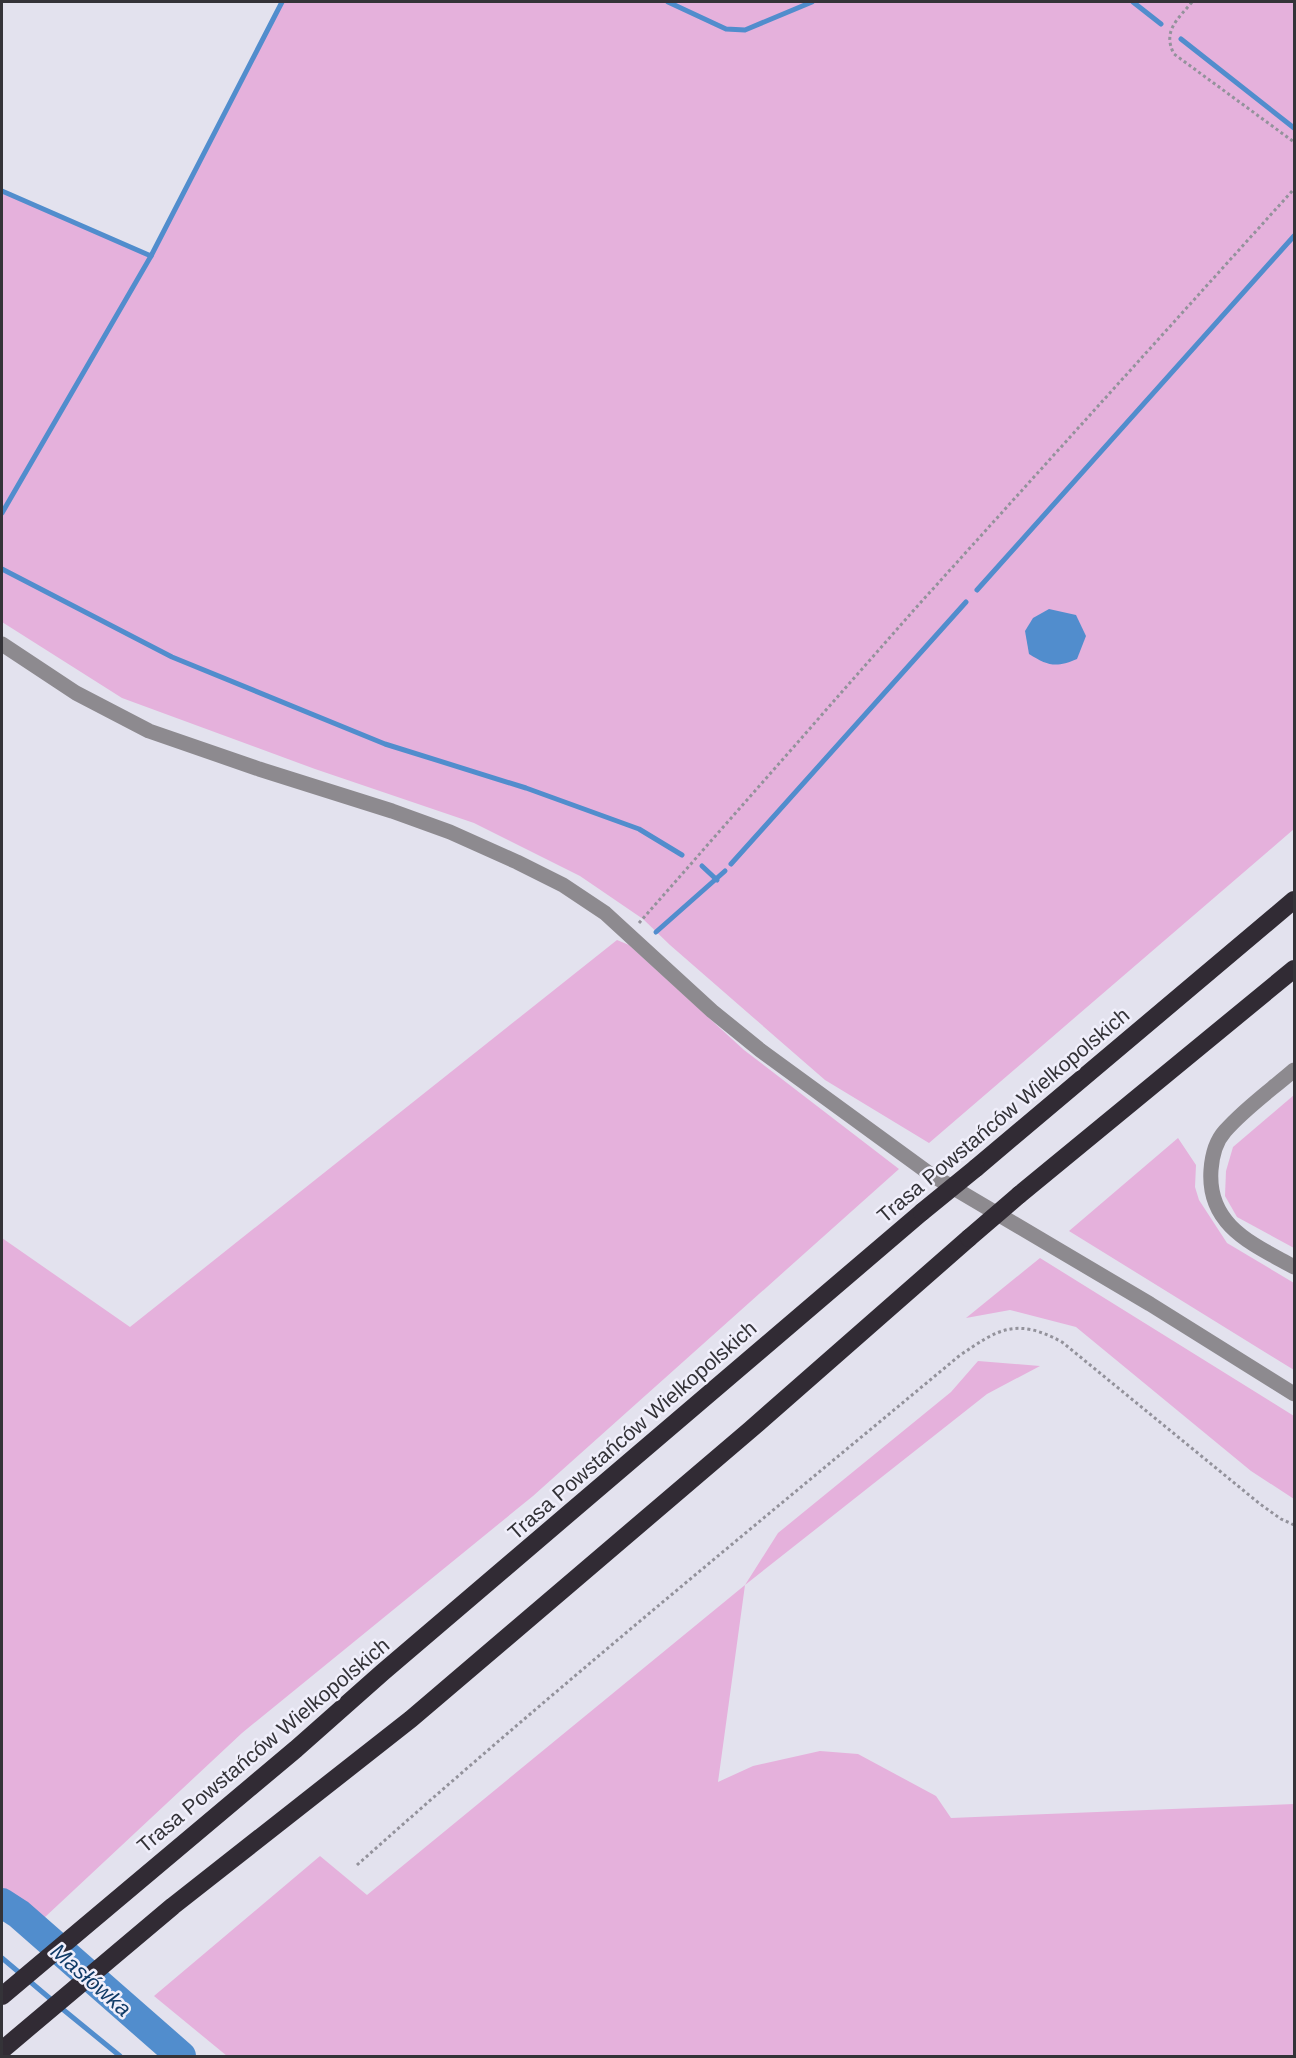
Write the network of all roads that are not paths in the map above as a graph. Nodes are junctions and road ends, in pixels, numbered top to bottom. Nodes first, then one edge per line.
1 (2, 644) edge
2 (1294, 900) edge
3 (1294, 969) edge
4 (1294, 1070) edge
5 (1294, 1268) edge
6 (1294, 1394) edge
7 (2, 1996) edge
8 (2, 2050) edge

1 - 6 street
2 - 7 highway, Trasa Powstańców Wielkopolskich, bridge
3 - 8 highway, bridge
4 - 5 street

